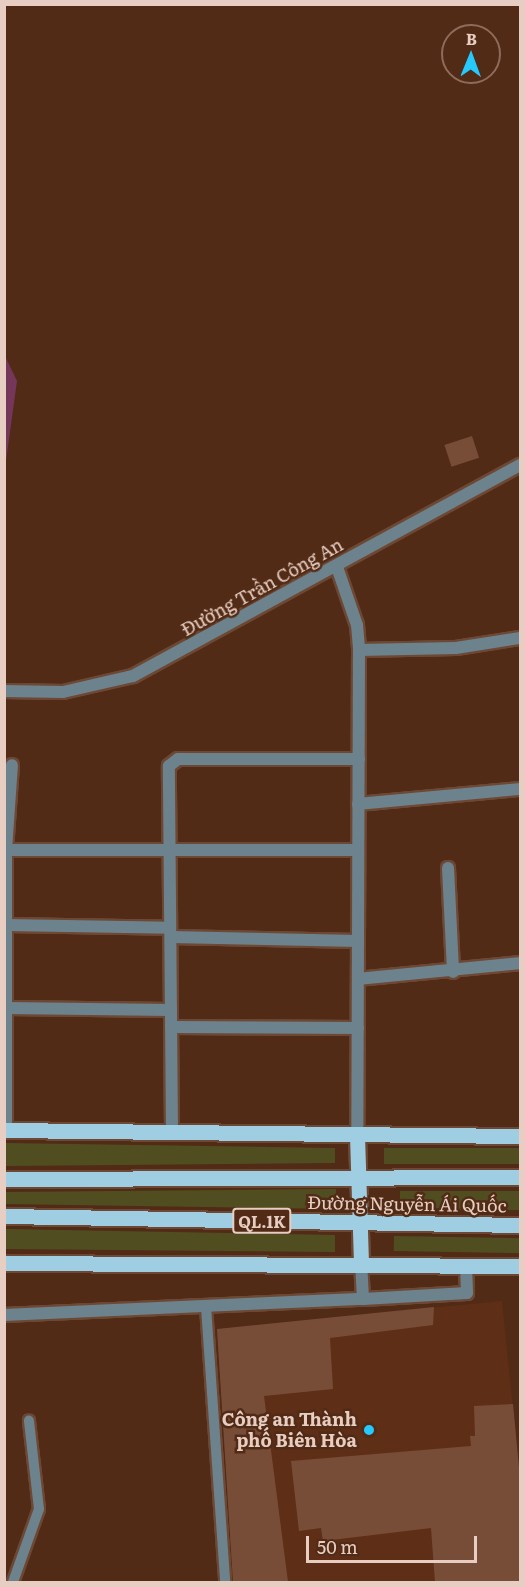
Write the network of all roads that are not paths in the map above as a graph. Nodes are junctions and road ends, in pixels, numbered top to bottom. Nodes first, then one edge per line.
1 (520, 465) edge
2 (338, 567) junction
3 (520, 638) edge
4 (359, 650) junction
5 (4, 691) edge
6 (359, 759) junction
7 (12, 765) dead end
8 (520, 789) edge
9 (358, 804) junction
10 (6, 850) junction
11 (358, 850) junction
12 (170, 851) junction
13 (448, 868) dead end
14 (5, 880) edge
15 (6, 926) junction
16 (170, 932) junction
17 (358, 941) junction
18 (520, 963) edge
19 (453, 972) junction
20 (358, 979) junction
21 (6, 1008) edge
22 (171, 1010) junction
23 (171, 1027) junction
24 (358, 1028) junction
25 (5, 1040) edge
26 (5, 1130) edge
27 (172, 1131) junction
28 (357, 1135) junction
29 (520, 1136) edge
30 (358, 1176) junction
31 (520, 1177) edge
32 (4, 1179) edge
33 (4, 1216) edge
34 (359, 1223) junction
35 (520, 1226) edge
36 (4, 1263) edge
37 (361, 1264) junction
38 (466, 1266) junction
39 (520, 1266) edge
40 (363, 1299) junction
41 (206, 1307) junction
42 (4, 1316) edge
43 (29, 1421) dead end
44 (13, 1582) edge
45 (225, 1582) edge

1 - 2 street, Đường Trần Công An
2 - 4 street
2 - 5 street, Đường Trần Công An
3 - 4 street
4 - 6 street
6 - 9 street
6 - 12 street
7 - 10 street
8 - 9 street
9 - 11 street
10 - 12 street
10 - 14 street
11 - 12 street
11 - 17 street
12 - 16 street
13 - 19 street
14 - 15 street
15 - 16 street
15 - 21 street
16 - 17 street
16 - 22 street
17 - 20 street
18 - 19 street
19 - 20 street
20 - 24 street
21 - 22 street
21 - 25 street
22 - 23 street
23 - 24 street
23 - 27 street
24 - 28 street
25 - 26 street
26 - 27 main road
27 - 28 main road
28 - 29 main road
28 - 30 main road
30 - 31 main road, Đường Nguyễn Ái Quốc
30 - 32 main road, Đường Nguyễn Ái Quốc
30 - 34 main road
33 - 34 main road, Đường Nguyễn Ái Quốc / QL.1K
34 - 35 main road, Đường Nguyễn Ái Quốc / QL.1K
34 - 37 main road
36 - 37 main road
37 - 38 main road
37 - 40 street
38 - 39 main road
38 - 40 street
40 - 41 street
41 - 42 street
41 - 45 lane
43 - 44 lane

